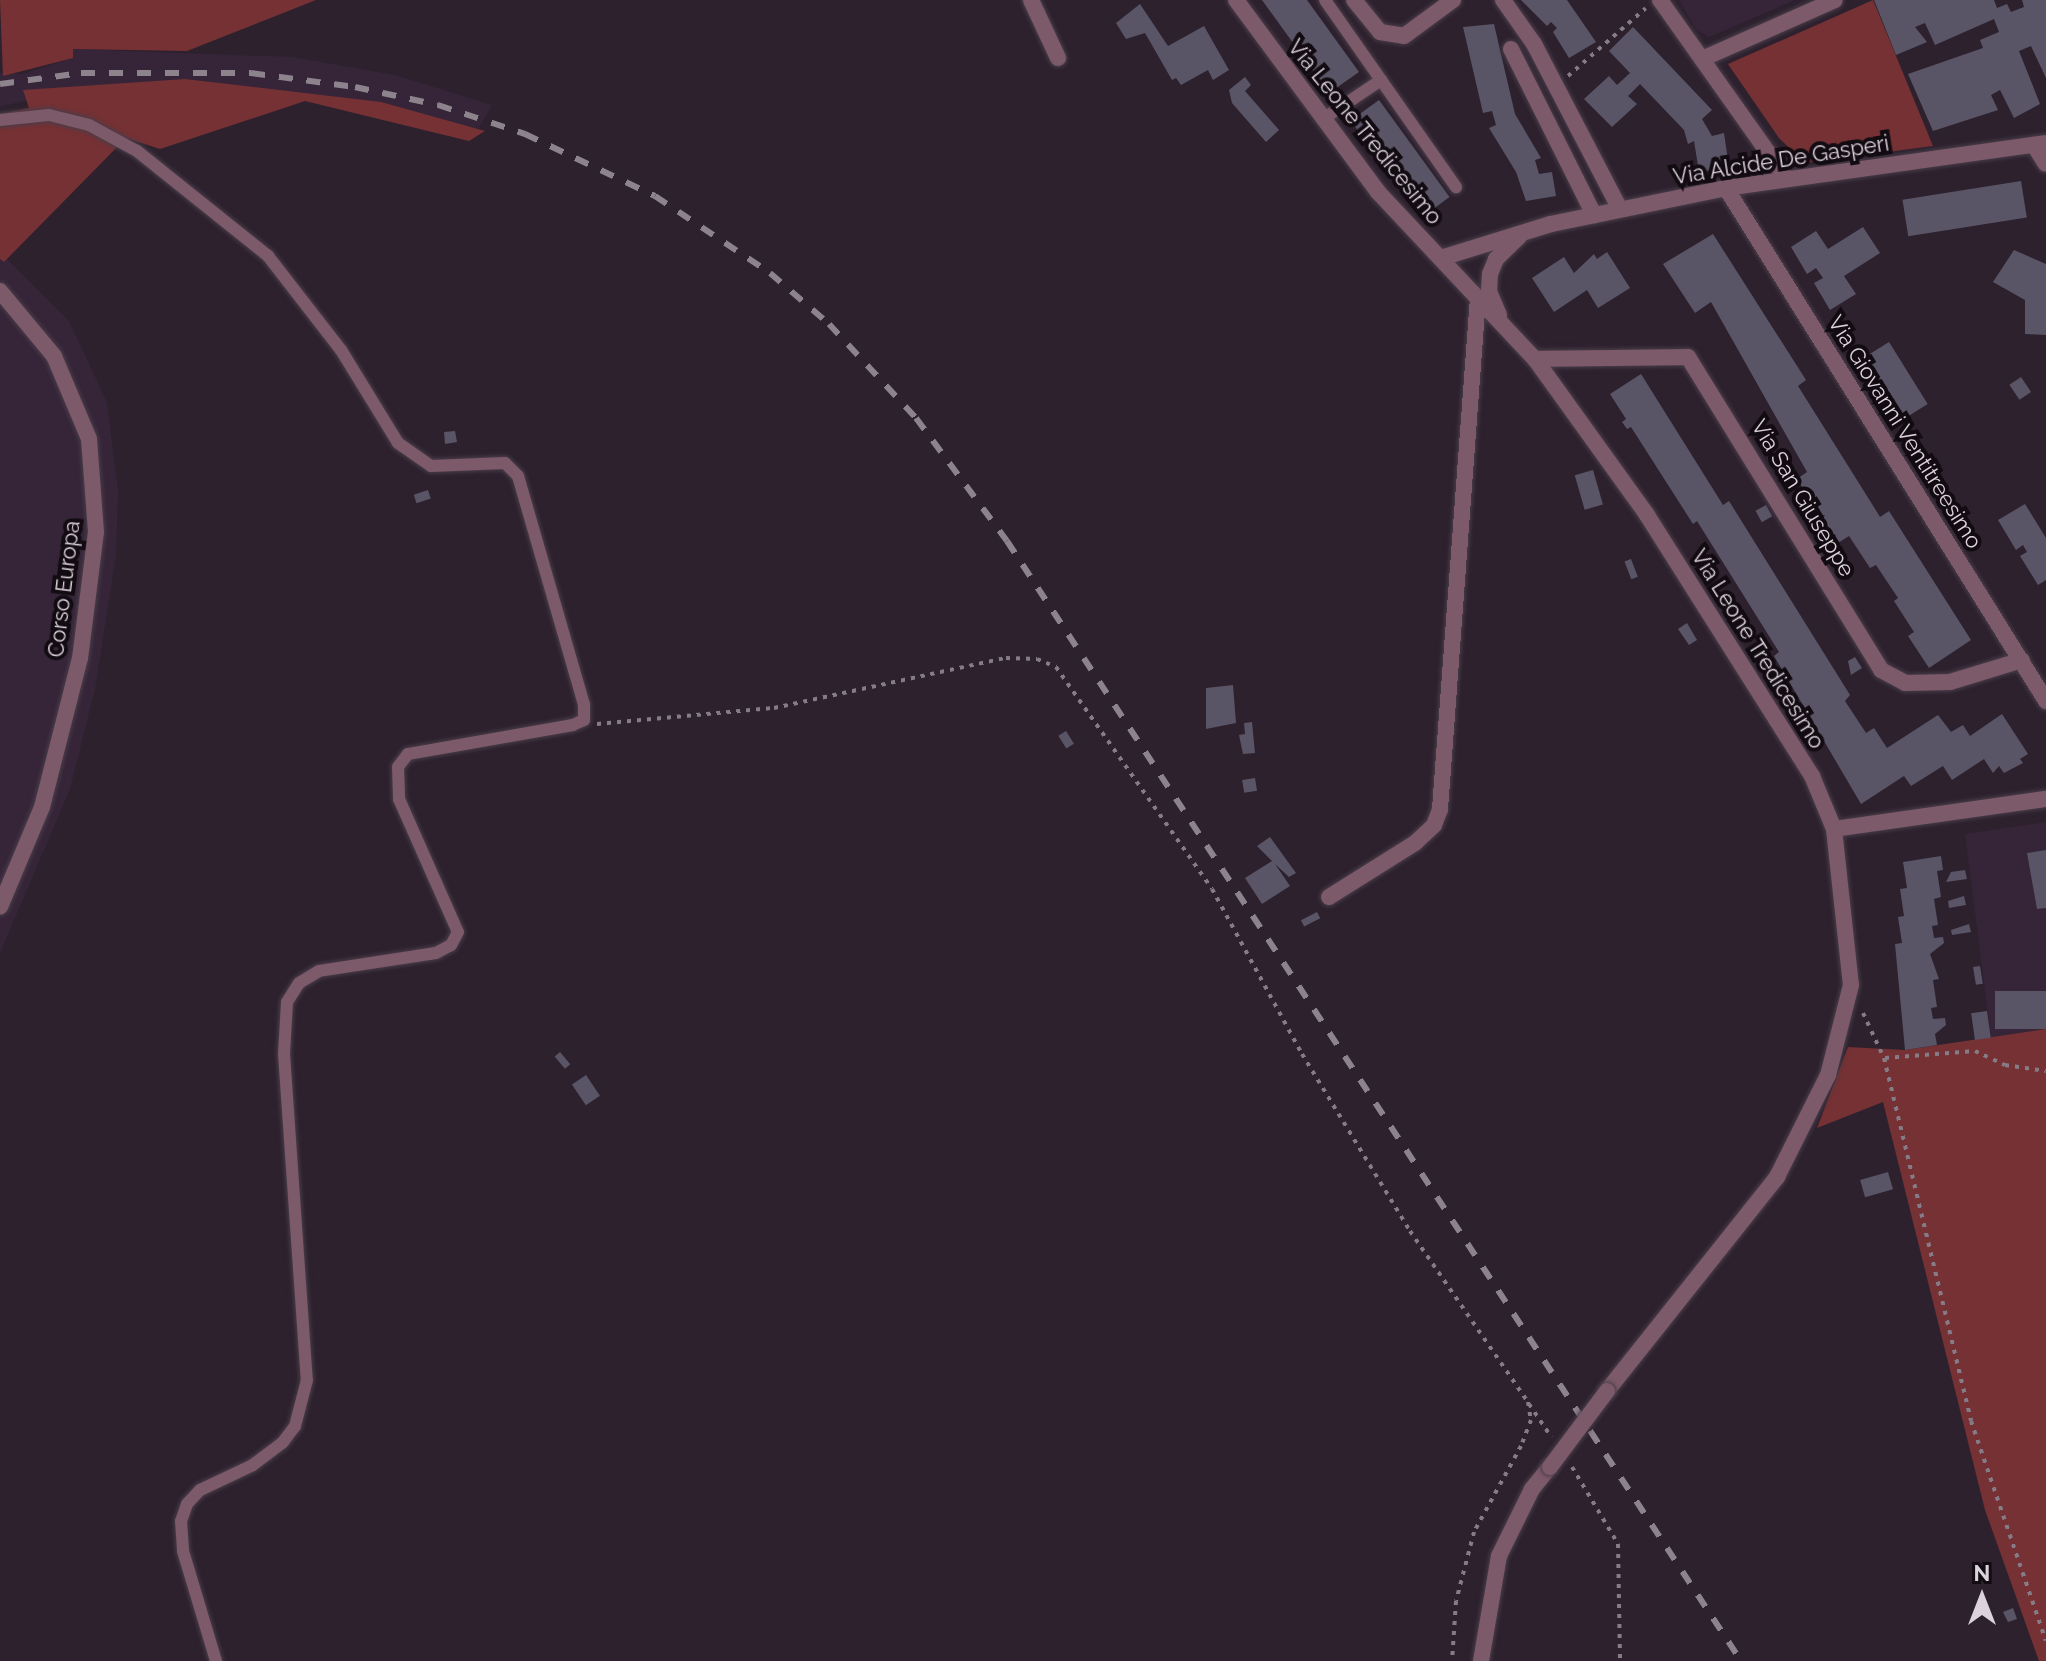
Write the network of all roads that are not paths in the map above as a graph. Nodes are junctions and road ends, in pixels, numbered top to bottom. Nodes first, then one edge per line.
1 (1031, 0) edge
2 (1236, 0) edge
3 (1325, 0) edge
4 (1354, 0) edge
5 (1453, 0) edge
6 (1503, 0) edge
7 (1658, 0) edge
8 (1831, 1) edge
9 (1511, 49) dead end
10 (1058, 58) dead end
11 (1702, 59) junction
12 (1381, 80) junction
13 (1323, 119) junction
14 (0, 120) edge
15 (2040, 144) edge
16 (2046, 164) edge
17 (1786, 178) junction
18 (1456, 187) dead end
19 (1726, 188) junction
20 (1620, 209) junction
21 (1594, 215) junction
22 (1524, 232) junction
23 (1441, 258) junction
24 (1496, 259) junction
25 (1459, 278) junction
26 (0, 291) edge
27 (1478, 298) junction
28 (1509, 331) junction
29 (1535, 359) junction
30 (2022, 660) junction
31 (2046, 701) edge
32 (2046, 799) edge
33 (1834, 829) junction
34 (1329, 897) dead end
35 (0, 907) edge
36 (216, 1661) edge
37 (1481, 1661) edge

1 - 10 street
2 - 13 street, Via Leone Tredicesimo
3 - 12 lane
4 - 5 street
6 - 20 street
7 - 11 street
8 - 11 street
9 - 21 street
11 - 17 street
12 - 13 lane
12 - 18 lane
13 - 23 street, Via Leone Tredicesimo
14 - 36 lane
15 - 16 street
15 - 17 street, Via Alcide De Gasperi
17 - 19 street, Via Alcide De Gasperi
19 - 20 street, Via Alcide De Gasperi
19 - 30 street, Via Giovanni Ventitreesimo
20 - 21 street, Via Alcide De Gasperi
21 - 22 street, Via Alcide De Gasperi
22 - 23 street, Via Alcide De Gasperi
22 - 24 street
23 - 25 street, Via Leone Tredicesimo
24 - 25 street
24 - 28 street
25 - 27 street, Via Leone Tredicesimo
26 - 35 street, Corso Europa
27 - 28 street, Via Leone Tredicesimo
27 - 34 street
28 - 29 street, Via Leone Tredicesimo
29 - 30 street, Via San Giuseppe
29 - 33 street, Via Leone Tredicesimo
30 - 31 street, Via Giovanni Ventitreesimo
32 - 33 street
33 - 37 street, Via Leone Tredicesimo, bridge

